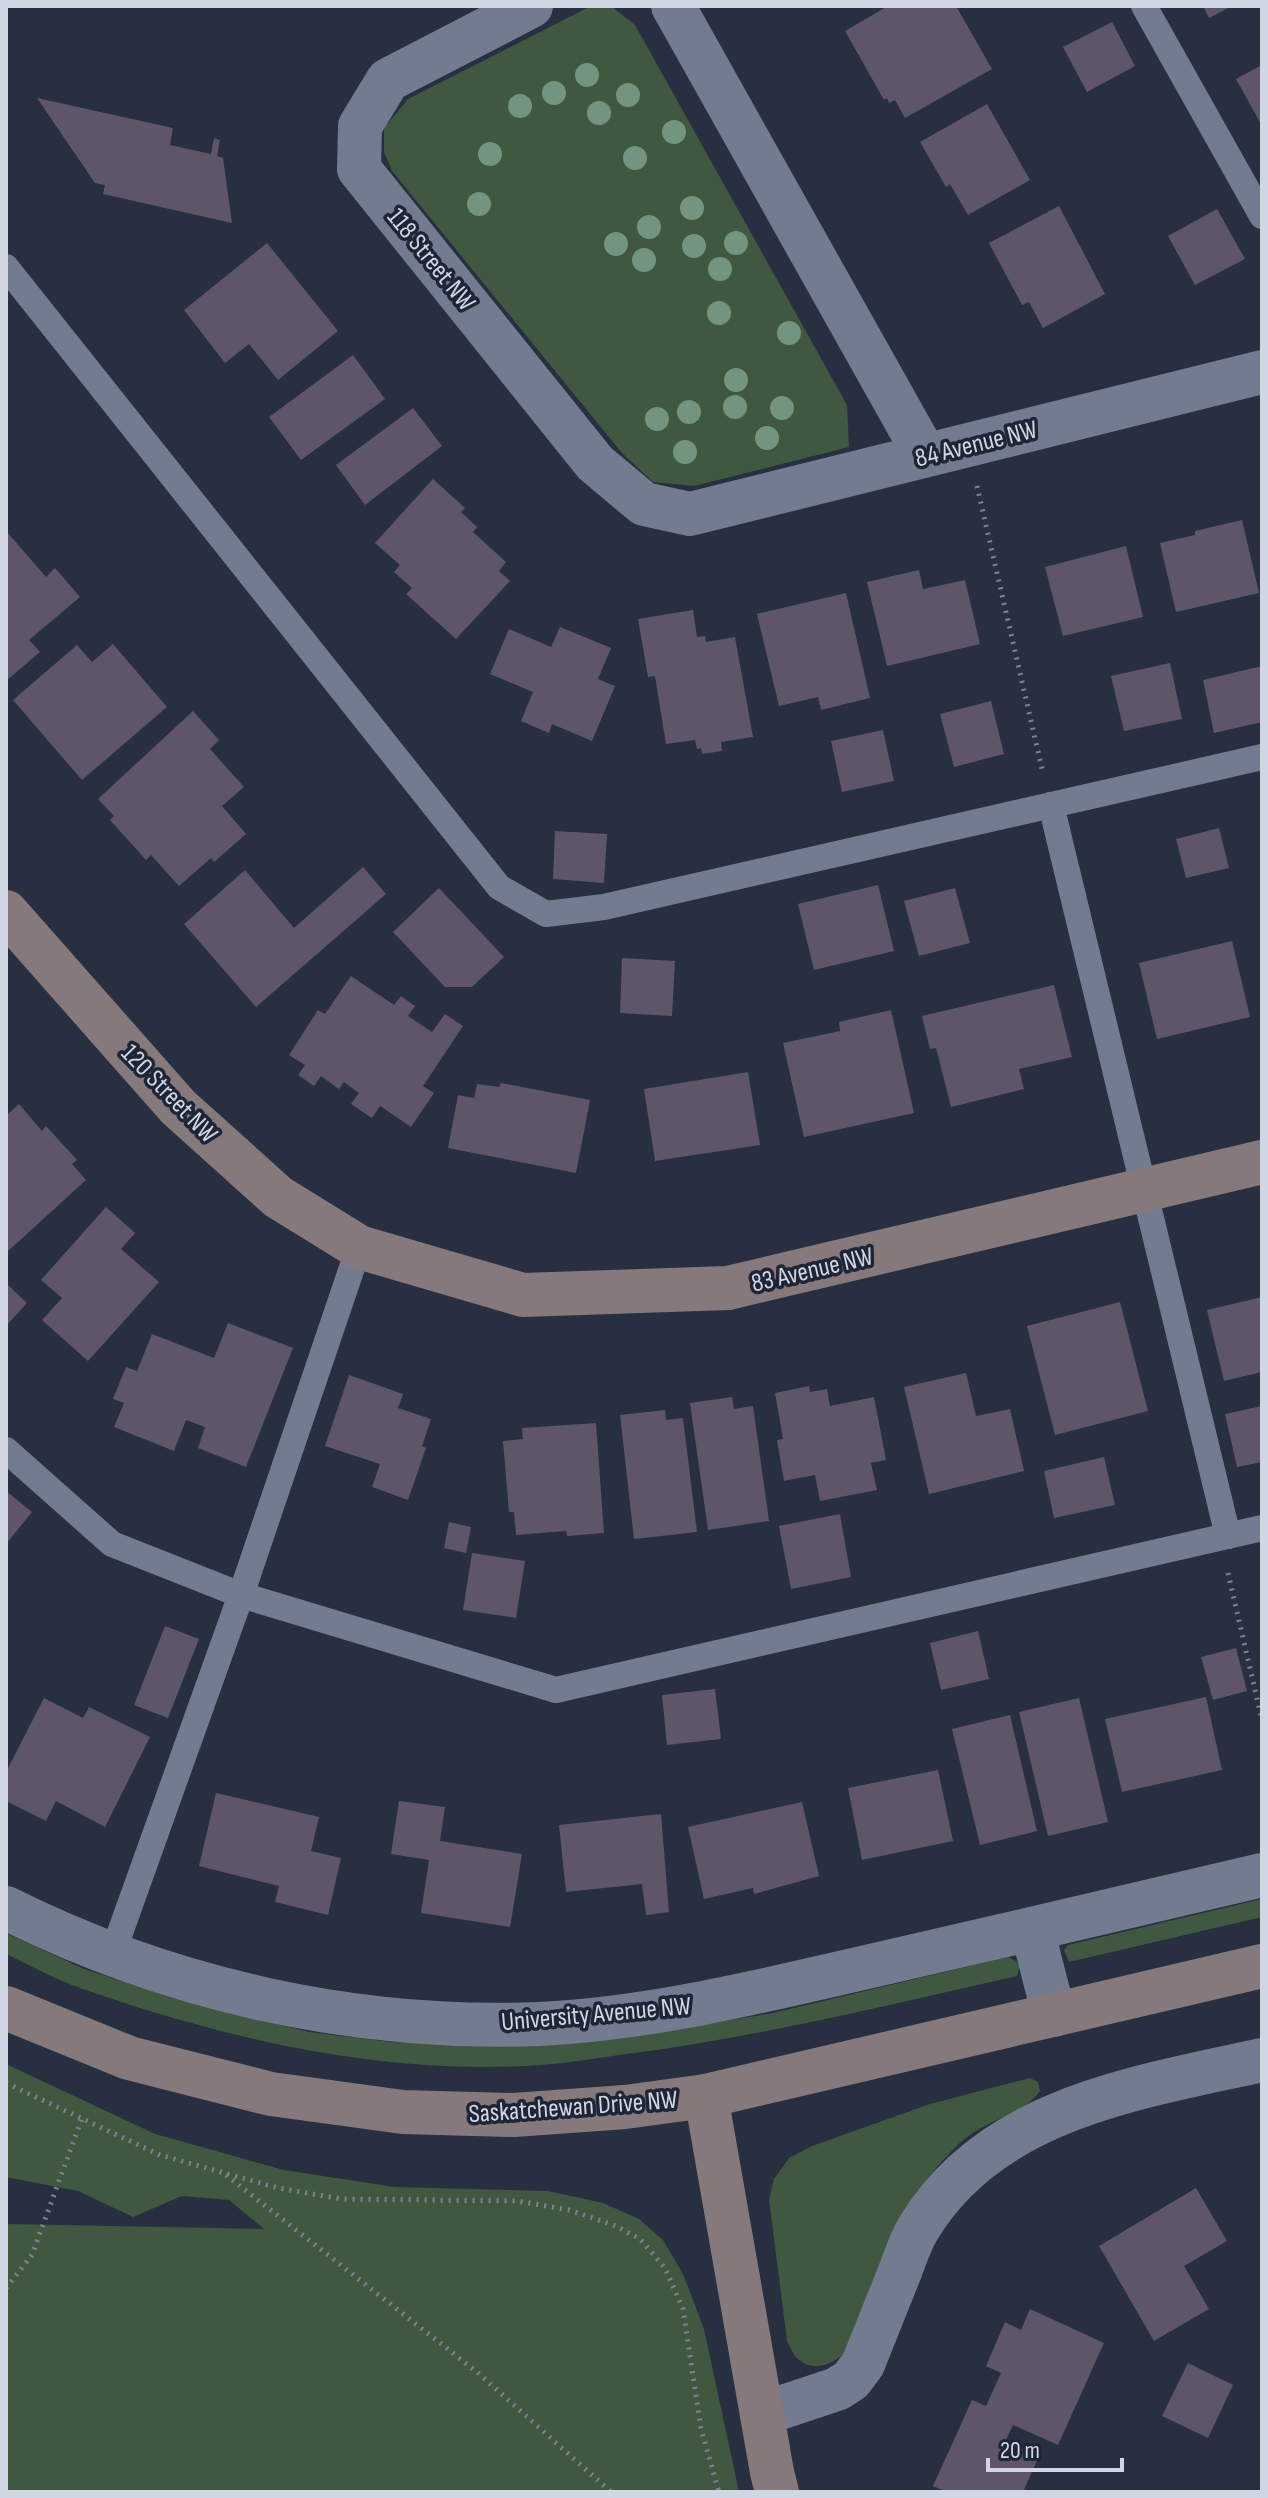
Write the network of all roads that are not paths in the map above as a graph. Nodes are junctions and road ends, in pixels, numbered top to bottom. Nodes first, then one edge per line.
1 (531, 6) edge
2 (673, 6) edge
3 (1144, 6) edge
4 (1262, 216) edge
5 (6, 267) edge
6 (1262, 372) edge
7 (925, 455) junction
8 (690, 514) joint
9 (1262, 757) edge
10 (1051, 805) junction
11 (6, 912) edge
12 (1262, 1162) edge
13 (1144, 1190) junction
14 (359, 1247) junction
15 (6, 1450) edge
16 (1262, 1528) edge
17 (1224, 1537) junction
18 (241, 1595) junction
19 (1262, 1875) edge
20 (6, 1908) edge
21 (1032, 1929) junction
22 (112, 1955) junction
23 (1262, 1966) edge
24 (6, 2008) edge
25 (1054, 2015) junction
26 (1262, 2060) edge
27 (706, 2096) junction
28 (762, 2414) junction
29 (777, 2492) edge

1 - 8 street, 118 Street NW
2 - 7 street
3 - 4 lane
5 - 10 lane
6 - 7 street, 84 Avenue NW
7 - 8 street, 84 Avenue NW
9 - 10 lane
10 - 13 lane
11 - 14 street, 120 Street NW
12 - 13 street, 83 Avenue NW
13 - 14 street, 83 Avenue NW
13 - 17 lane
14 - 18 lane
15 - 18 lane
16 - 17 lane
17 - 18 lane
18 - 22 lane
19 - 21 street, University Avenue NW
20 - 22 street
21 - 22 street, University Avenue NW
21 - 25 street
23 - 25 street
24 - 27 street, Saskatchewan Drive NW
25 - 27 street
26 - 28 street
27 - 28 street, Saskatchewan Drive NW
28 - 29 street, Saskatchewan Drive NW

